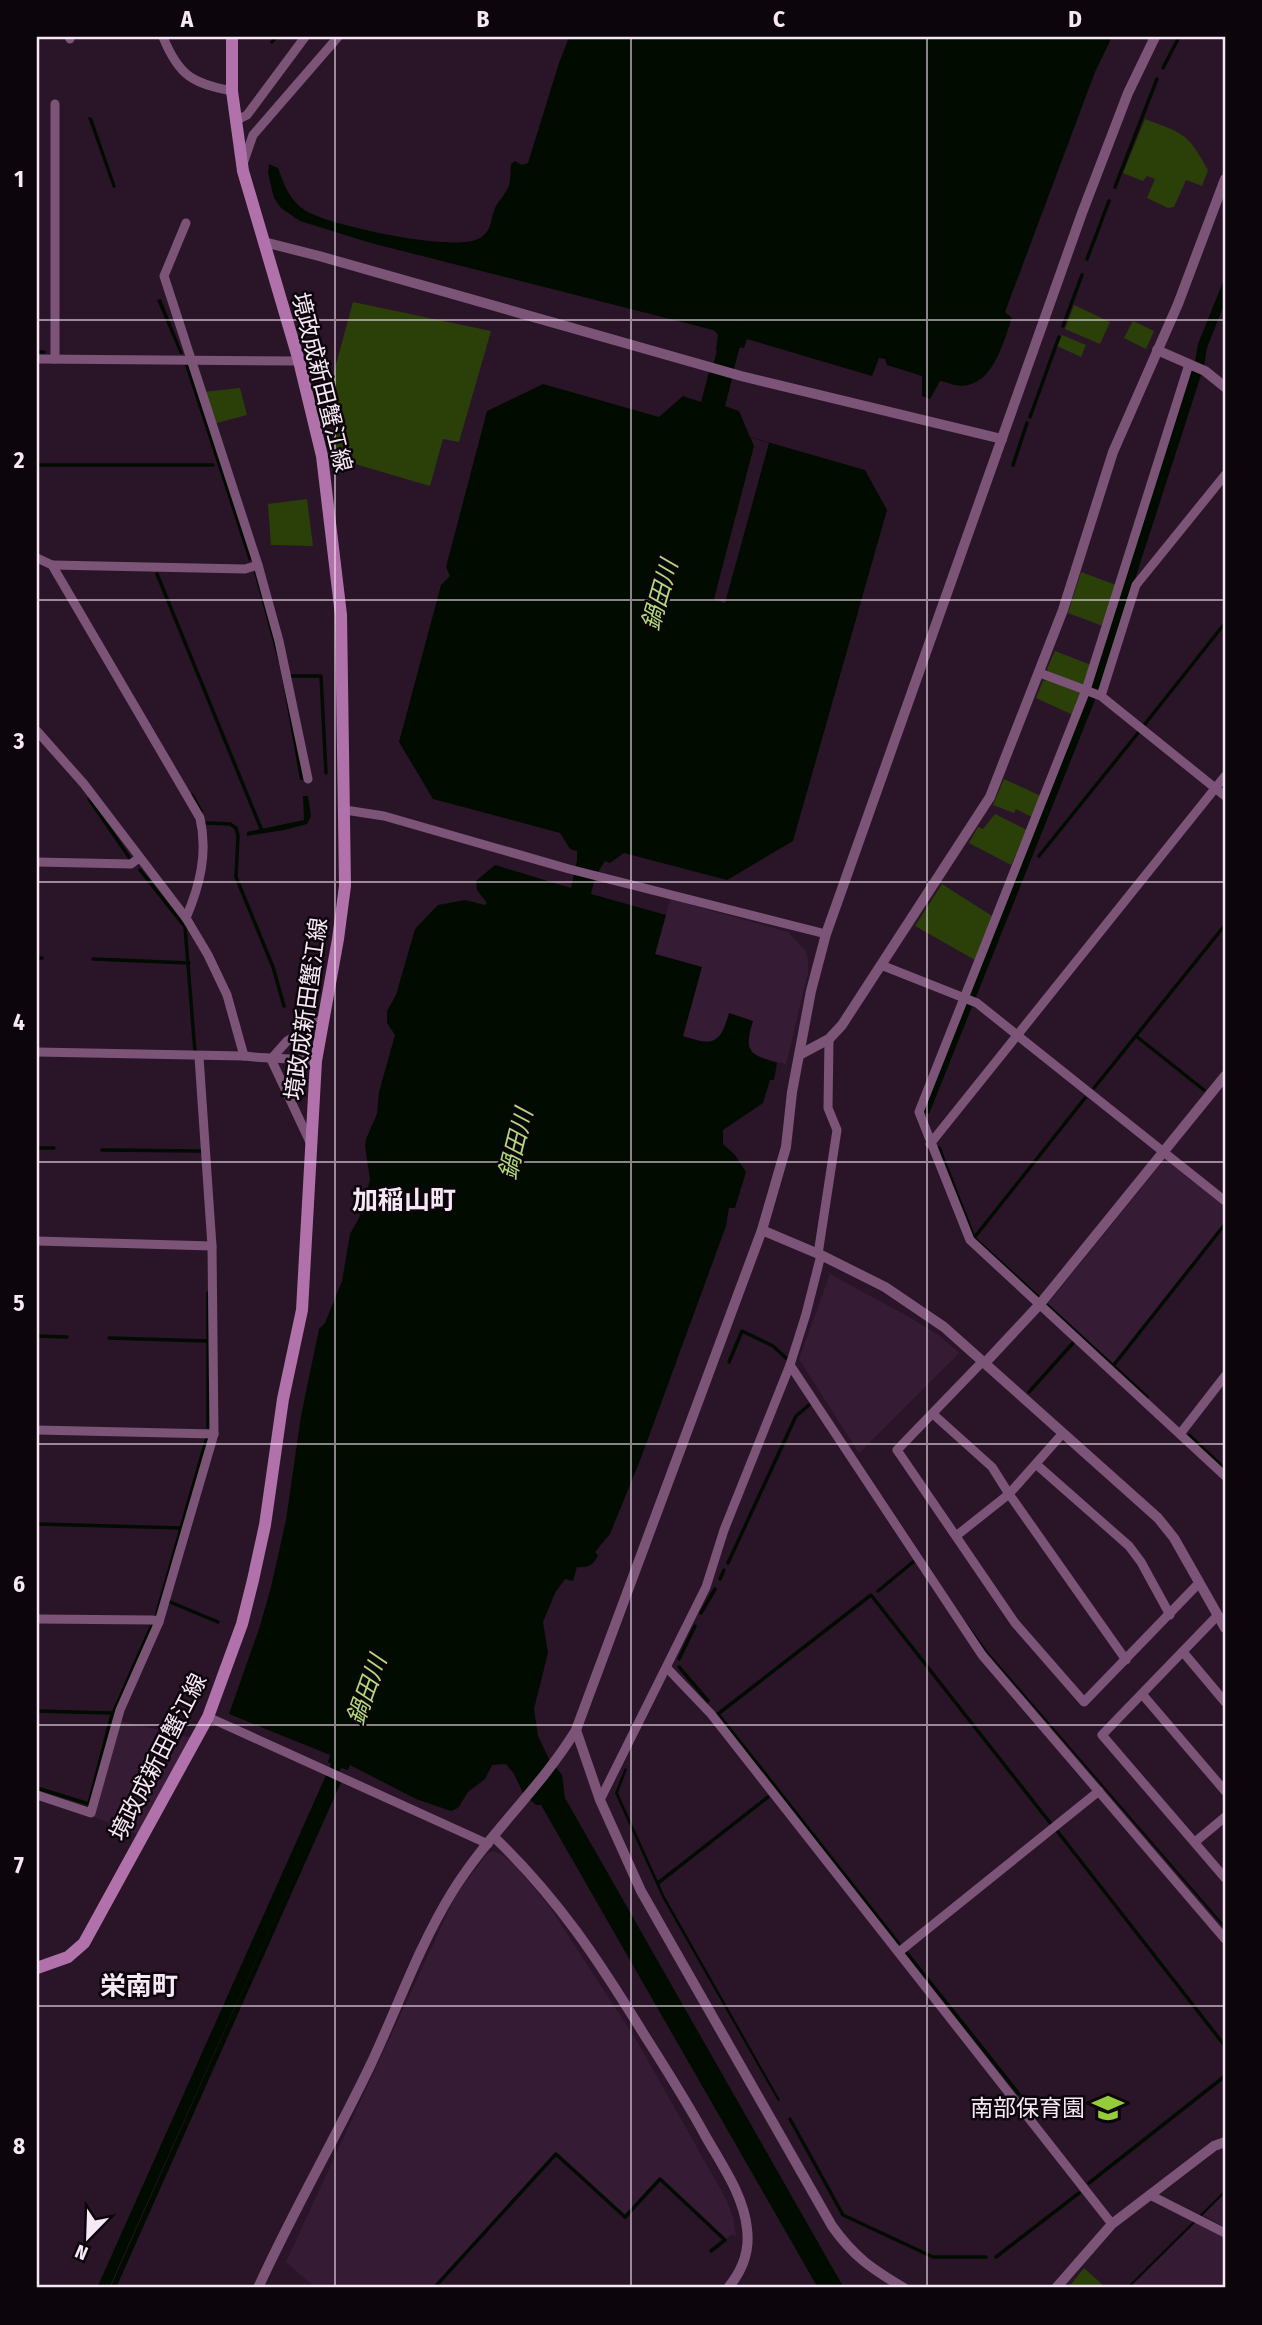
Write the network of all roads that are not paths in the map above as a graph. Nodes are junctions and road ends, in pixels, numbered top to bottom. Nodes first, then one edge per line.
1 (163, 37) edge
2 (232, 37) edge
3 (305, 37) edge
4 (338, 37) edge
5 (1155, 37) edge
6 (232, 91) junction
7 (55, 104) dead end
8 (235, 121) junction
9 (242, 165) junction
10 (1225, 179) edge
11 (186, 223) dead end
12 (264, 242) junction
13 (1157, 350) junction
14 (37, 359) edge
15 (55, 359) junction
16 (189, 359) junction
17 (299, 361) junction
18 (1191, 365) junction
19 (1225, 387) edge
20 (1002, 439) junction
21 (1225, 475) edge
22 (37, 558) edge
23 (52, 565) junction
24 (258, 565) junction
25 (1040, 673) junction
26 (1086, 691) junction
27 (1101, 696) junction
28 (37, 731) edge
29 (1225, 776) edge
30 (308, 779) dead end
31 (1216, 788) junction
32 (1225, 796) edge
33 (345, 810) junction
34 (139, 858) junction
35 (37, 862) edge
36 (186, 918) junction
37 (826, 934) junction
38 (881, 965) junction
39 (965, 998) junction
40 (323, 1018) junction
41 (1017, 1035) junction
42 (829, 1039) junction
43 (37, 1052) edge
44 (799, 1055) junction
45 (244, 1056) junction
46 (200, 1057) junction
47 (271, 1059) junction
48 (316, 1062) junction
49 (1225, 1076) edge
50 (311, 1143) junction
51 (930, 1144) junction
52 (1164, 1152) junction
53 (1225, 1201) edge
54 (762, 1230) junction
55 (37, 1241) edge
56 (212, 1246) junction
57 (820, 1254) junction
58 (1041, 1302) junction
59 (984, 1362) junction
60 (790, 1365) junction
61 (1225, 1376) edge
62 (933, 1414) junction
63 (37, 1430) edge
64 (1063, 1433) junction
65 (214, 1434) junction
66 (1180, 1434) junction
67 (1037, 1465) junction
68 (1225, 1476) edge
69 (1009, 1494) junction
70 (956, 1536) junction
71 (1199, 1583) junction
72 (1170, 1615) junction
73 (1218, 1615) junction
74 (37, 1619) edge
75 (159, 1622) junction
76 (1225, 1628) edge
77 (1183, 1652) junction
78 (1126, 1660) junction
79 (667, 1668) junction
80 (1143, 1695) junction
81 (1225, 1702) edge
82 (208, 1717) junction
83 (576, 1730) junction
84 (1099, 1791) junction
85 (1225, 1791) edge
86 (37, 1795) edge
87 (600, 1800) junction
88 (1225, 1817) edge
89 (491, 1840) junction
90 (1195, 1842) junction
91 (1225, 1878) edge
92 (1225, 1938) edge
93 (899, 1952) junction
94 (37, 1968) edge
95 (1225, 2142) edge
96 (1150, 2195) junction
97 (1112, 2224) junction
98 (1225, 2233) edge
99 (258, 2288) edge
100 (728, 2288) edge
101 (904, 2288) edge
102 (1056, 2288) edge

1 - 6 street
2 - 6 main road, 境政成新田蟹江線
3 - 8 street
4 - 9 street
5 - 20 street
6 - 8 main road, 境政成新田蟹江線
7 - 15 street
8 - 9 main road, 境政成新田蟹江線
9 - 12 main road, 境政成新田蟹江線
10 - 13 street
11 - 16 street
12 - 17 main road, 境政成新田蟹江線
12 - 20 street
13 - 18 street
13 - 25 street
14 - 15 street
15 - 16 street
16 - 17 street
16 - 24 street
17 - 33 main road, 境政成新田蟹江線
18 - 19 street
18 - 26 street
20 - 37 street
21 - 27 street
22 - 23 street
23 - 24 street
23 - 36 street
24 - 30 street
25 - 26 street
25 - 38 street
26 - 27 street
26 - 39 street
27 - 31 street
28 - 34 street
29 - 31 street
31 - 32 street
31 - 41 street
33 - 37 street
33 - 40 main road, 境政成新田蟹江線
34 - 35 street
34 - 36 street
36 - 45 street
37 - 44 street
38 - 39 street
38 - 42 street
39 - 41 street
39 - 51 street
40 - 47 street
40 - 48 main road, 境政成新田蟹江線
41 - 51 street
41 - 52 street
42 - 44 street
42 - 57 street
43 - 46 street
44 - 54 street
45 - 46 street
45 - 47 street
46 - 56 street
47 - 48 street
47 - 50 street
48 - 50 main road, 境政成新田蟹江線
49 - 52 street
50 - 82 main road, 境政成新田蟹江線
51 - 58 street
52 - 53 street
52 - 58 street
54 - 57 street
54 - 83 street
55 - 56 street
56 - 65 street
57 - 59 street
57 - 60 street
58 - 59 street
58 - 66 street
59 - 62 street
59 - 64 street
60 - 79 street
60 - 84 street
61 - 66 street
62 - 69 street
62 - 70 street
63 - 65 street
64 - 67 street
64 - 71 street
65 - 75 street
66 - 68 street
67 - 69 street
67 - 72 street
69 - 70 street
69 - 78 street
70 - 78 street
71 - 72 street
71 - 73 street
72 - 78 street
73 - 76 street
73 - 77 street
74 - 75 street
75 - 86 street
77 - 80 street
77 - 81 street
79 - 87 street
79 - 93 street
80 - 85 street
80 - 90 street
82 - 89 street
82 - 94 main road, 境政成新田蟹江線
83 - 87 street
83 - 89 street
84 - 92 street
84 - 93 street
87 - 101 street
88 - 90 street
89 - 99 street
89 - 100 street
90 - 91 street
93 - 97 street
95 - 96 street
96 - 97 street
96 - 98 street
97 - 102 street

